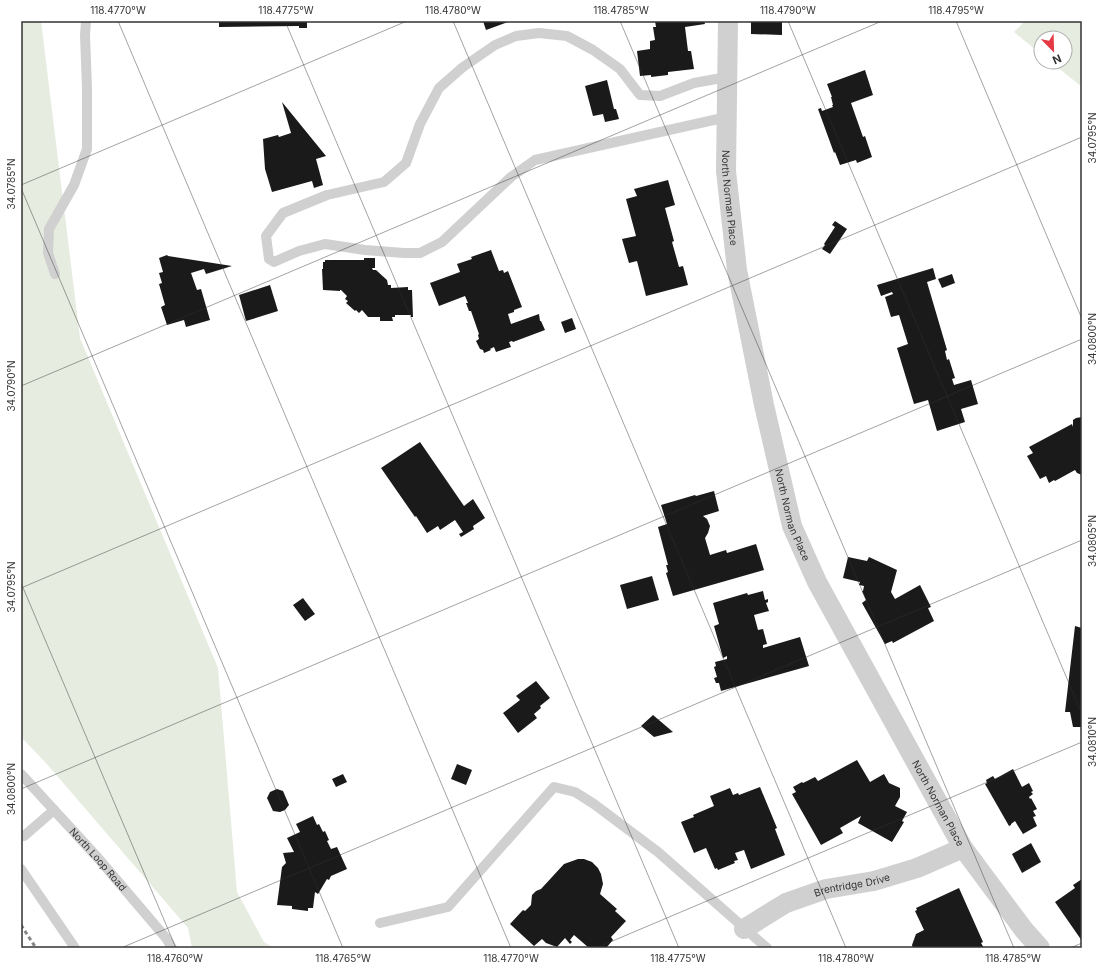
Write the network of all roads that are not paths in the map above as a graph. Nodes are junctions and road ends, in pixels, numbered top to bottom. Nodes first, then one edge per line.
1 (86, 21) edge
2 (728, 21) edge
3 (727, 77) junction
4 (727, 117) junction
5 (55, 274) dead end
6 (21, 774) edge
7 (54, 810) junction
8 (24, 836) dead end
9 (963, 848) junction
10 (21, 869) edge
11 (380, 923) dead end
12 (744, 929) junction
13 (75, 948) edge
14 (172, 948) edge
15 (767, 948) edge
16 (1040, 948) edge

1 - 5 lane
2 - 3 street, North Norman Place
3 - 4 street, North Norman Place
3 - 4 lane
4 - 9 street, North Norman Place
6 - 7 lane, North Loop Road
7 - 8 lane
7 - 14 lane, North Loop Road
9 - 12 street, Brentridge Drive
9 - 16 street, North Norman Place
10 - 13 lane
11 - 12 lane
12 - 15 lane

